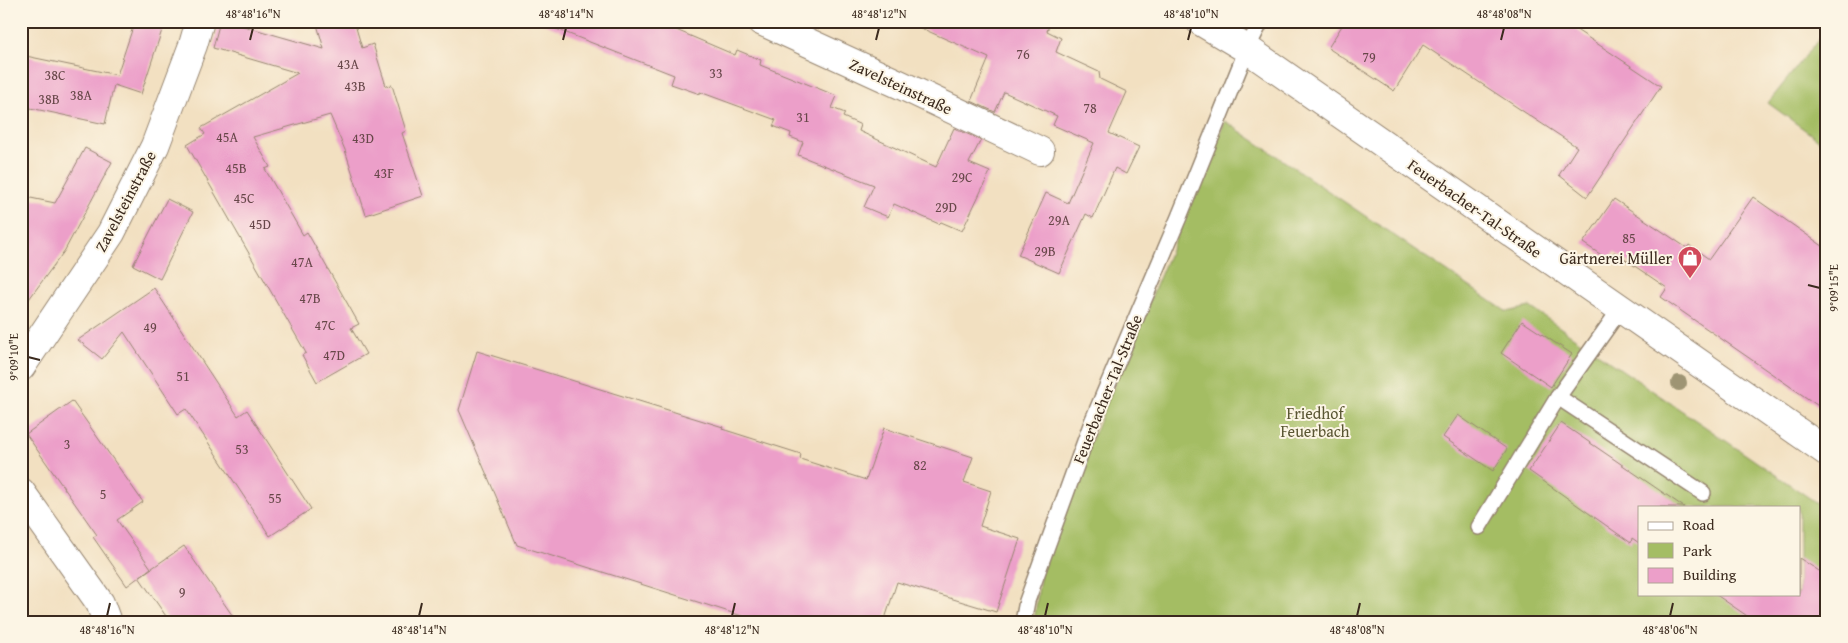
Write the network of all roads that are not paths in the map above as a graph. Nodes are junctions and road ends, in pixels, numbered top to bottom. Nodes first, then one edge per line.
1 (200, 21) edge
2 (761, 21) edge
3 (1200, 21) edge
4 (1261, 21) edge
5 (1246, 49) junction
6 (1040, 151) dead end
7 (1621, 308) junction
8 (21, 367) edge
9 (1558, 397) junction
10 (1827, 452) edge
11 (21, 492) edge
12 (1703, 493) dead end
13 (1479, 527) dead end
14 (107, 622) edge
15 (1023, 622) edge

1 - 8 street, Zavelsteinstraße
2 - 6 street, Zavelsteinstraße
3 - 5 street, Feuerbacher-Tal-Straße
4 - 5 lane
5 - 7 street, Feuerbacher-Tal-Straße
5 - 15 lane, Feuerbacher-Tal-Straße
7 - 9 lane
7 - 10 street, Feuerbacher-Tal-Straße
9 - 12 lane
9 - 13 lane
11 - 14 street

